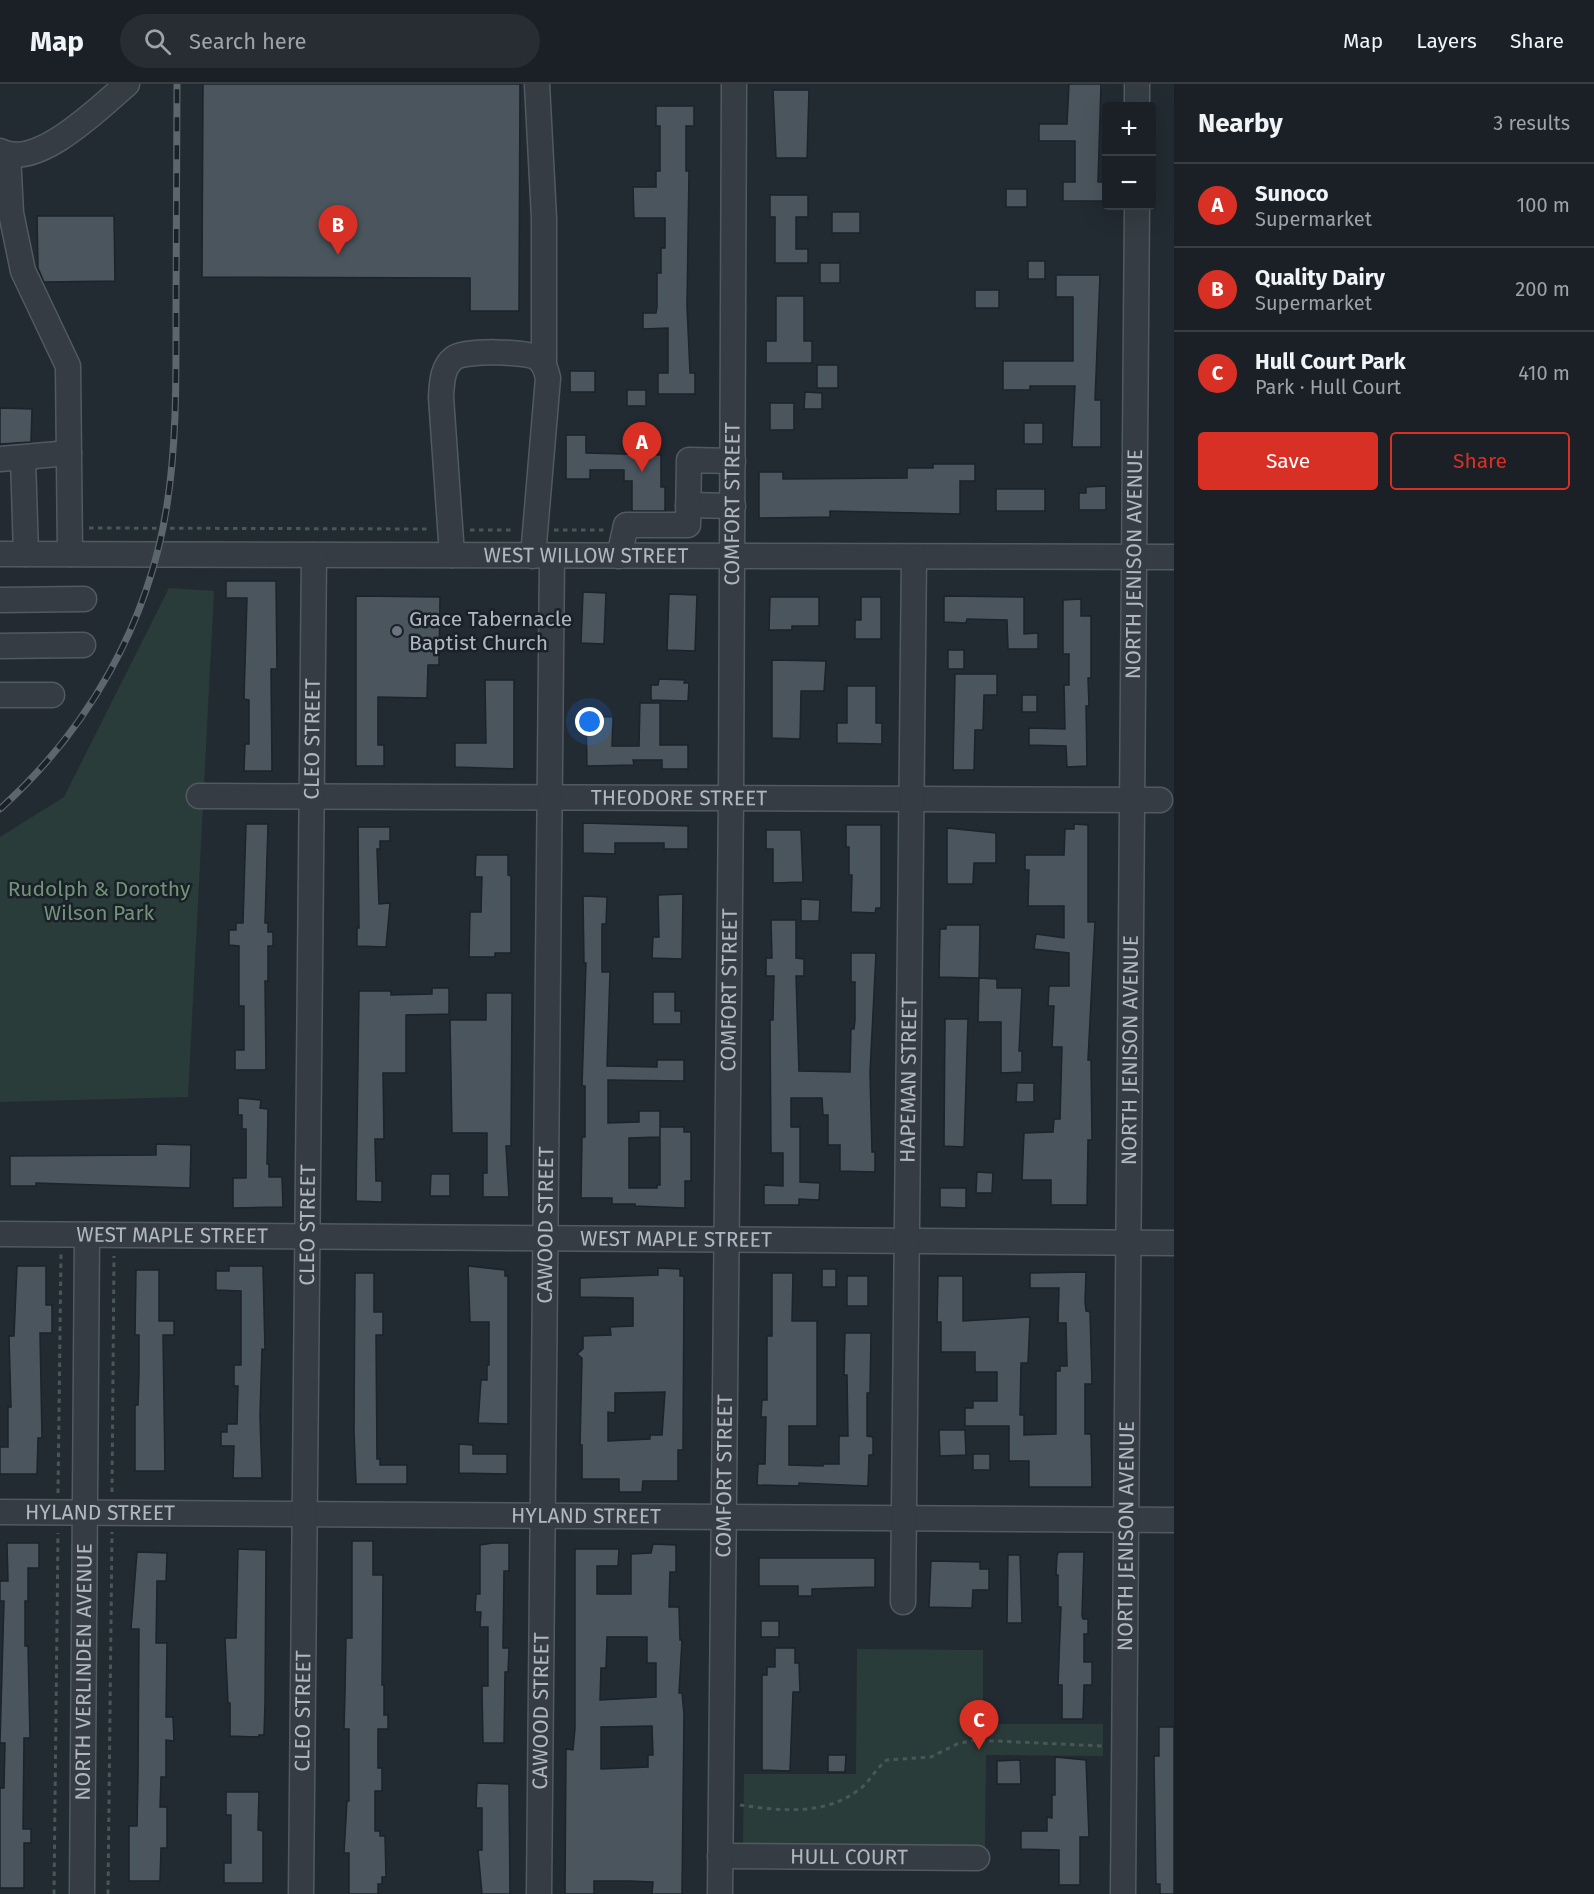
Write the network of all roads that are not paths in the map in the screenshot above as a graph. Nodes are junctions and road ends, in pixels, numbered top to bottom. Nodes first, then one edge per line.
1 (127, 84) edge
2 (537, 84) edge
3 (734, 84) edge
4 (1137, 84) edge
5 (1137, 102) edge
6 (4, 152) edge
7 (1137, 210) edge
8 (544, 365) junction
9 (69, 453) junction
10 (11, 459) edge
11 (733, 461) junction
12 (732, 506) junction
13 (688, 515) junction
14 (0, 554) edge
15 (26, 554) junction
16 (70, 554) junction
17 (314, 555) junction
18 (452, 555) junction
19 (542, 556) junction
20 (619, 556) junction
21 (688, 556) junction
22 (732, 556) junction
23 (915, 557) junction
24 (1136, 557) junction
25 (1174, 557) edge
26 (84, 599) dead end
27 (0, 600) edge
28 (82, 645) dead end
29 (0, 646) edge
30 (0, 695) edge
31 (52, 695) dead end
32 (199, 796) dead end
33 (312, 796) junction
34 (549, 797) junction
35 (730, 797) junction
36 (911, 798) junction
37 (1134, 799) junction
38 (1160, 800) dead end
39 (0, 1234) edge
40 (87, 1235) junction
41 (309, 1237) junction
42 (546, 1238) junction
43 (725, 1240) junction
44 (908, 1241) junction
45 (1128, 1243) junction
46 (1174, 1243) edge
47 (0, 1512) edge
48 (84, 1512) junction
49 (305, 1513) junction
50 (542, 1516) junction
51 (723, 1516) junction
52 (905, 1517) junction
53 (1126, 1520) junction
54 (1174, 1520) edge
55 (903, 1602) dead end
56 (720, 1856) junction
57 (977, 1858) dead end
58 (82, 1894) edge
59 (301, 1894) edge
60 (539, 1894) edge
61 (720, 1894) edge
62 (1123, 1894) edge

1 - 6 street
2 - 8 street, CAWOOD STREET
3 - 11 street, COMFORT STREET
4 - 5 street
6 - 9 street
7 - 24 street, NORTH JENISON AVENUE
8 - 18 street
8 - 19 street, CAWOOD STREET
9 - 10 street
9 - 16 street
10 - 15 street
11 - 12 street, COMFORT STREET
11 - 13 street
12 - 13 street
12 - 22 street, COMFORT STREET
13 - 20 street
13 - 21 street
14 - 15 street, WEST WILLOW STREET
15 - 16 street, WEST WILLOW STREET
16 - 17 street, WEST WILLOW STREET
17 - 18 street, WEST WILLOW STREET
17 - 33 street, CLEO STREET
18 - 19 street, WEST WILLOW STREET
19 - 20 street, WEST WILLOW STREET
19 - 34 street, CAWOOD STREET
20 - 21 street, WEST WILLOW STREET
21 - 22 street, WEST WILLOW STREET
22 - 23 street, WEST WILLOW STREET
22 - 35 street, COMFORT STREET
23 - 24 street, WEST WILLOW STREET
23 - 36 street, HAPEMAN STREET
24 - 25 street, WEST WILLOW STREET
24 - 37 street, NORTH JENISON AVENUE
26 - 27 street
28 - 29 street
30 - 31 street
32 - 33 street, THEODORE STREET
33 - 34 street, THEODORE STREET
33 - 41 street, CLEO STREET
34 - 35 street, THEODORE STREET
34 - 42 street, CAWOOD STREET
35 - 36 street, THEODORE STREET
35 - 43 street, COMFORT STREET
36 - 37 street, THEODORE STREET
36 - 44 street, HAPEMAN STREET
37 - 38 street, THEODORE STREET
37 - 45 street, NORTH JENISON AVENUE
39 - 40 street, WEST MAPLE STREET
40 - 41 street, WEST MAPLE STREET
40 - 48 street, NORTH VERLINDEN AVENUE
41 - 42 street, WEST MAPLE STREET
41 - 49 street, CLEO STREET
42 - 43 street, WEST MAPLE STREET
42 - 50 street, CAWOOD STREET
43 - 44 street, WEST MAPLE STREET
43 - 51 street, COMFORT STREET
44 - 45 street, WEST MAPLE STREET
44 - 52 street, HAPEMAN STREET
45 - 46 street, WEST MAPLE STREET
45 - 53 street, NORTH JENISON AVENUE
47 - 48 street, HYLAND STREET
48 - 49 street, HYLAND STREET
48 - 58 street, NORTH VERLINDEN AVENUE
49 - 50 street, HYLAND STREET
49 - 59 street, CLEO STREET
50 - 51 street, HYLAND STREET
50 - 60 street, CAWOOD STREET
51 - 52 street, HYLAND STREET
51 - 56 street, COMFORT STREET
52 - 53 street, HYLAND STREET
52 - 55 street, HAPEMAN STREET
53 - 54 street, HYLAND STREET
53 - 62 street, NORTH JENISON AVENUE
56 - 57 street, HULL COURT
56 - 61 street, COMFORT STREET

